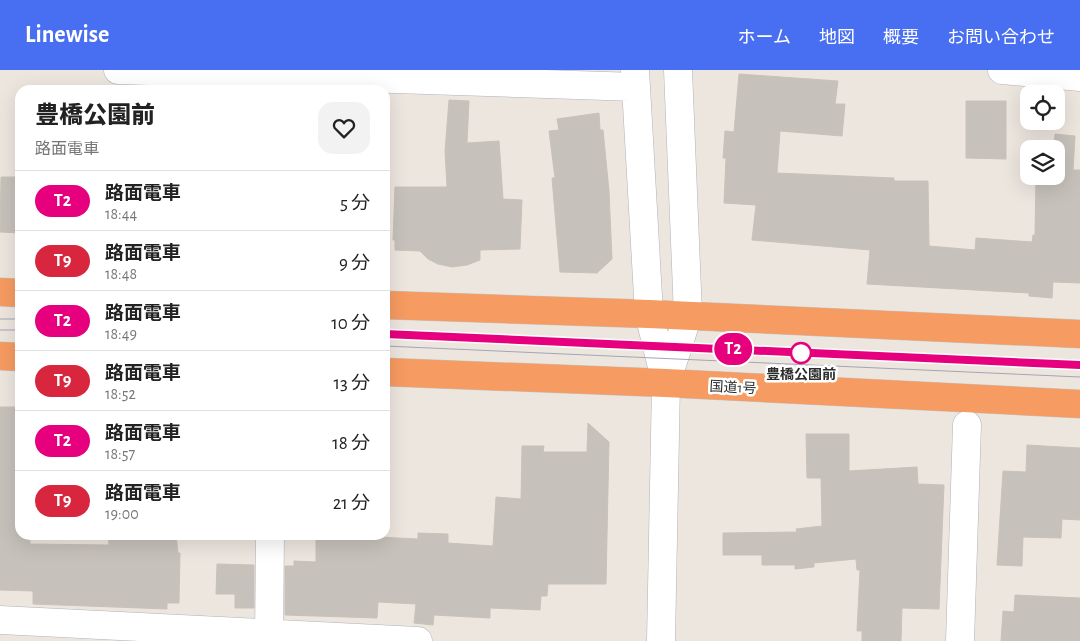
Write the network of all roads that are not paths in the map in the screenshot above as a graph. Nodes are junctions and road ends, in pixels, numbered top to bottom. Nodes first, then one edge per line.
1 (118, 70) edge
2 (678, 70) edge
3 (1002, 70) edge
4 (1080, 77) edge
5 (635, 79) edge
6 (0, 292) edge
7 (15, 293) edge
8 (390, 305) edge
9 (649, 314) junction
10 (688, 315) junction
11 (1080, 334) edge
12 (0, 356) edge
13 (15, 357) edge
14 (390, 372) edge
15 (666, 383) junction
16 (1080, 404) edge
17 (967, 425) dead end
18 (270, 540) edge
19 (0, 620) edge
20 (66, 632) edge
21 (269, 637) edge
22 (410, 641) edge
23 (418, 641) edge
24 (661, 641) edge
25 (960, 641) edge

1 - 5 street
2 - 10 street
3 - 4 street
5 - 9 street
6 - 7 highway
8 - 9 highway
9 - 10 highway
9 - 15 street
10 - 11 highway
10 - 15 street
12 - 13 highway
14 - 15 highway, 国道1号
15 - 16 highway, 国道1号
15 - 24 street
17 - 25 street
18 - 21 street
19 - 20 street
20 - 21 street
21 - 22 street
22 - 23 street

